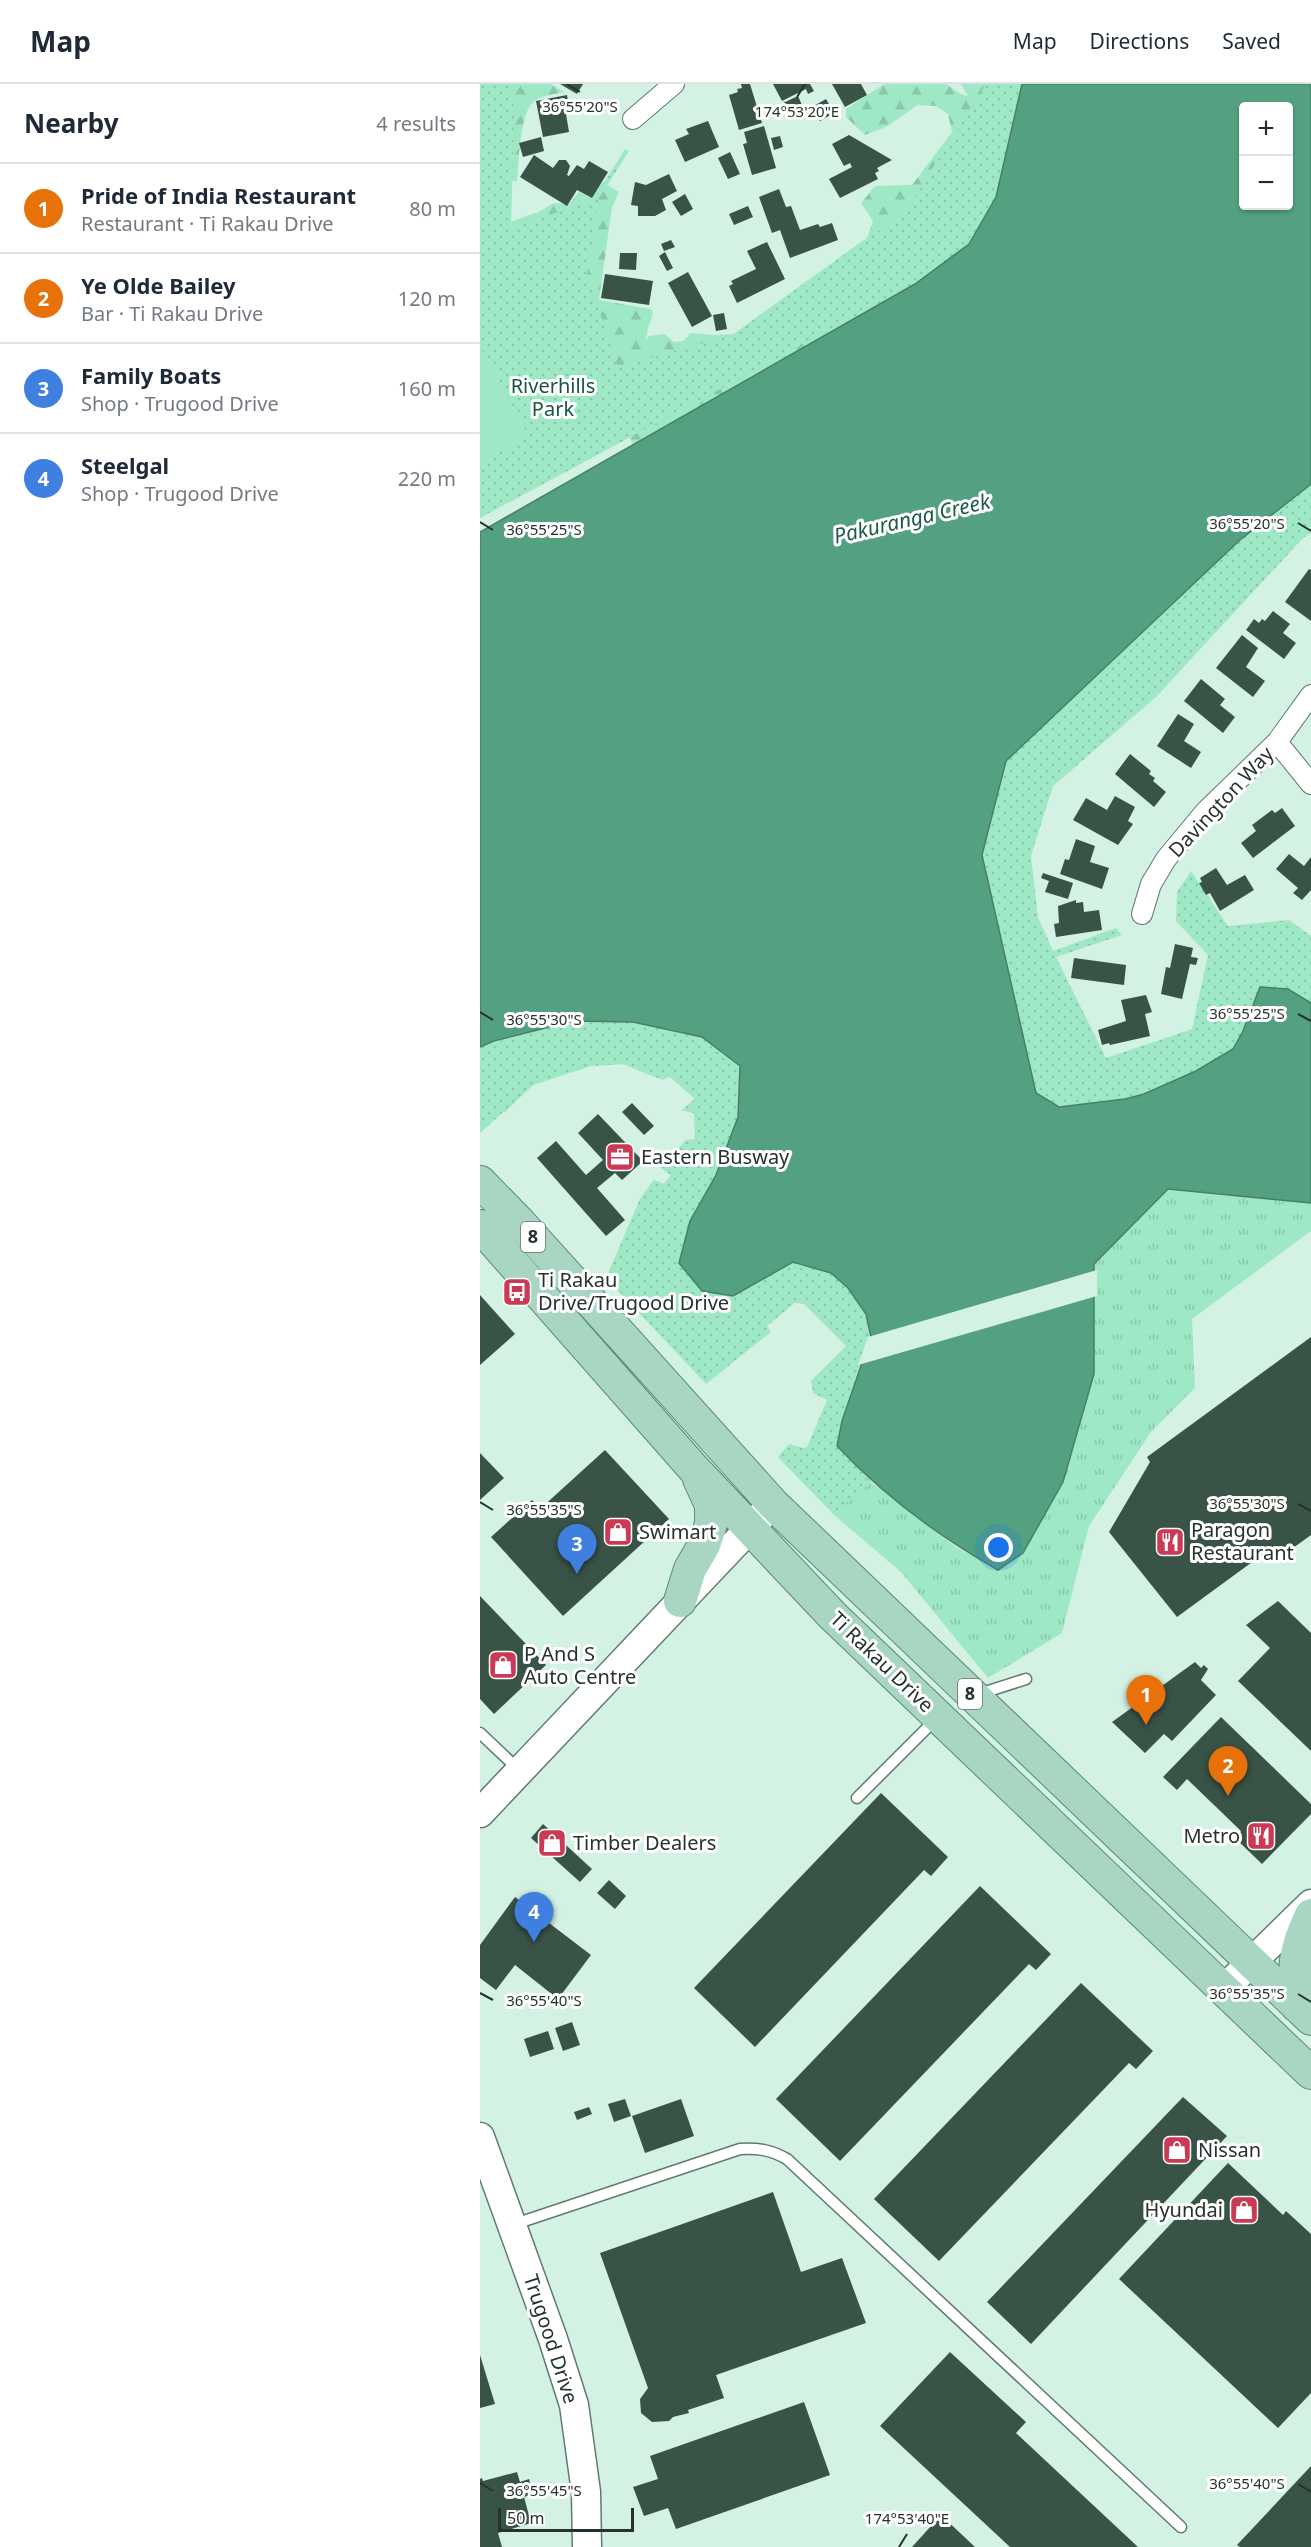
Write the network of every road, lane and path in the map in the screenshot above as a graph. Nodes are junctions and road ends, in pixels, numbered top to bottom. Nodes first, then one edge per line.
1 (674, 84) edge
2 (633, 119) dead end
3 (1311, 695) edge
4 (1277, 742) junction
5 (1311, 784) edge
6 (1142, 914) dead end
7 (480, 1182) edge
8 (480, 1226) edge
9 (694, 1469) junction
10 (773, 1504) junction
11 (749, 1529) junction
12 (680, 1601) junction
13 (1026, 1679) dead end
14 (973, 1696) junction
15 (938, 1716) junction
16 (480, 1733) edge
17 (520, 1770) junction
18 (1047, 1793) junction
19 (857, 1798) dead end
20 (480, 1813) edge
21 (1311, 1904) edge
22 (1311, 1915) edge
23 (1251, 1962) junction
24 (1224, 1989) junction
25 (1304, 2013) edge
26 (1311, 2073) edge
27 (480, 2138) edge
28 (512, 2226) junction
29 (1181, 2527) dead end
30 (587, 2547) edge

1 - 2 street
3 - 4 street, Davington Way
4 - 5 street
4 - 6 street, Davington Way
7 - 10 main road, Ti Rakau Drive / 8
8 - 9 main road, Ti Rakau Drive / 8
9 - 11 main road, Ti Rakau Drive / 8
9 - 12 main road
10 - 11 main road
10 - 14 main road, Ti Rakau Drive / 8
11 - 12 main road
11 - 15 main road, Ti Rakau Drive / 8
12 - 17 main road
13 - 14 lane
14 - 18 main road, Ti Rakau Drive / 8
15 - 18 main road, Ti Rakau Drive / 8
15 - 19 lane
16 - 17 lane
17 - 20 main road
18 - 23 main road, Ti Rakau Drive / 8
18 - 24 main road, Ti Rakau Drive / 8
21 - 23 main road
22 - 25 main road
23 - 24 main road
23 - 25 main road, Ti Rakau Drive / 8
24 - 26 main road, Ti Rakau Drive / 8
27 - 28 main road, Trugood Drive
28 - 29 lane
28 - 30 main road, Trugood Drive

